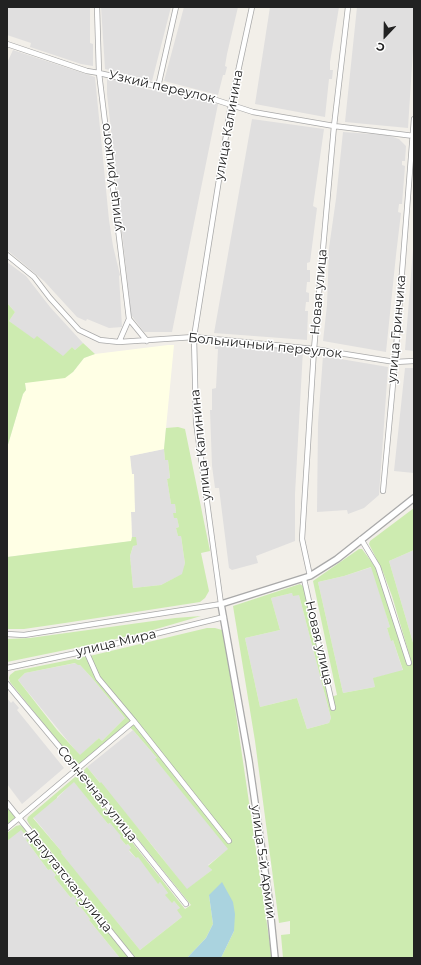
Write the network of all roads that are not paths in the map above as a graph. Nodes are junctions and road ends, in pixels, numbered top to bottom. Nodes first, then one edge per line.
1 (97, 7) edge
2 (176, 7) edge
3 (252, 7) edge
4 (348, 7) edge
5 (8, 44) edge
6 (7, 50) edge
7 (99, 73) junction
8 (158, 87) junction
9 (231, 104) junction
10 (414, 119) edge
11 (334, 126) junction
12 (413, 136) edge
13 (7, 255) edge
14 (129, 318) junction
15 (194, 337) junction
16 (147, 341) junction
17 (119, 342) junction
18 (314, 349) junction
19 (395, 362) junction
20 (414, 362) edge
21 (383, 491) dead end
22 (414, 498) edge
23 (361, 539) junction
24 (310, 576) junction
25 (304, 578) junction
26 (221, 604) junction
27 (224, 617) junction
28 (7, 634) edge
29 (86, 651) junction
30 (409, 663) dead end
31 (7, 668) edge
32 (7, 684) edge
33 (333, 708) dead end
34 (134, 721) junction
35 (250, 766) joint
36 (78, 769) junction
37 (7, 803) edge
38 (19, 818) junction
39 (7, 828) edge
40 (229, 841) dead end
41 (186, 904) dead end
42 (132, 958) edge
43 (275, 958) edge

1 - 7 street, улица Урицкого
2 - 8 street
3 - 9 street, улица Калинина
4 - 11 street, Новая улица
5 - 6 street
5 - 7 street, Узкий переулок
7 - 8 street, Узкий переулок
7 - 14 street, улица Урицкого
8 - 9 street, Узкий переулок
9 - 11 street, Узкий переулок
9 - 15 street, улица Калинина
10 - 12 street, улица Гринчика
11 - 12 street, Узкий переулок
11 - 18 street, Новая улица
12 - 19 street, улица Гринчика
13 - 17 street, Больничный переулок
14 - 16 street
14 - 17 street
15 - 16 street, Больничный переулок
15 - 18 street, Больничный переулок
15 - 26 street, улица Калинина
16 - 17 street, Больничный переулок
18 - 19 street, Больничный переулок
18 - 24 street, Новая улица
19 - 20 street, Больничный переулок
19 - 21 street, улица Гринчика
22 - 23 street
23 - 24 street
23 - 30 street
24 - 25 street
25 - 26 street
25 - 33 street, Новая улица
26 - 27 street, улица Калинина
26 - 28 street
27 - 29 street, улица Мира
27 - 35 street, улица Калинина
29 - 31 street, улица Мира
29 - 34 street
32 - 36 street, Солнечная улица
34 - 36 street
34 - 40 street
35 - 43 street, улица 5-й Армии
36 - 38 street
36 - 41 street, Солнечная улица
37 - 38 street, Депутатская улица
38 - 39 street
38 - 42 street, Депутатская улица

